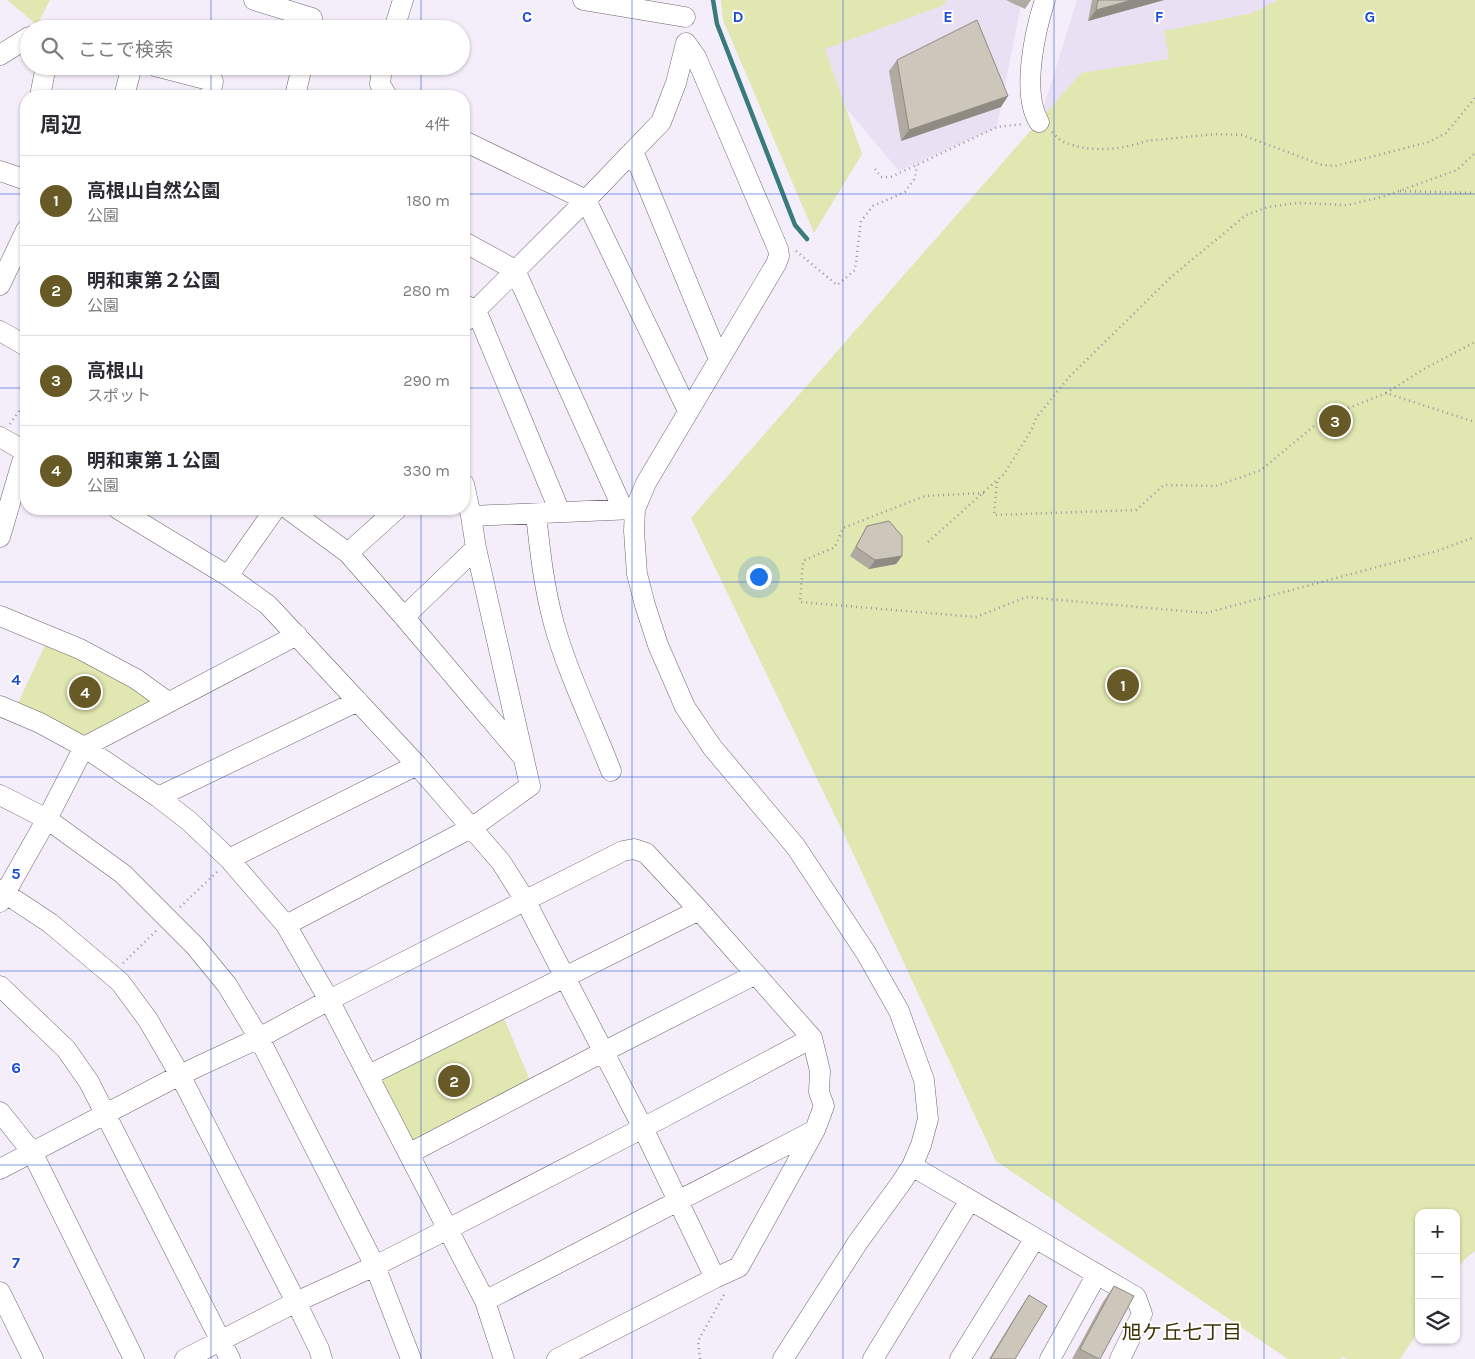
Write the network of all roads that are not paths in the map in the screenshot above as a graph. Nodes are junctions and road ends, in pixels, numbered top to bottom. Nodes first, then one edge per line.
1 (254, 0) edge
2 (403, 0) edge
3 (583, 0) edge
4 (1045, 0) edge
5 (685, 8) edge
6 (312, 20) edge
7 (397, 20) edge
8 (20, 43) edge
9 (686, 43) junction
10 (0, 55) edge
11 (44, 75) edge
12 (130, 75) edge
13 (188, 75) edge
14 (300, 75) edge
15 (381, 75) edge
16 (41, 90) edge
17 (126, 90) edge
18 (211, 90) edge
19 (296, 90) edge
20 (383, 90) edge
21 (1039, 122) road end
22 (470, 144) edge
23 (633, 151) junction
24 (0, 171) edge
25 (20, 176) edge
26 (586, 200) junction
27 (20, 243) edge
28 (470, 245) edge
29 (515, 270) junction
30 (0, 285) edge
31 (470, 310) edge
32 (470, 316) edge
33 (0, 331) edge
34 (20, 343) edge
35 (719, 359) junction
36 (688, 411) junction
37 (0, 437) edge
38 (20, 449) edge
39 (20, 471) edge
40 (629, 509) junction
41 (470, 511) edge
42 (560, 512) junction
43 (536, 514) junction
44 (128, 515) edge
45 (271, 515) edge
46 (296, 515) edge
47 (390, 515) edge
48 (471, 516) junction
49 (1, 530) edge
50 (476, 548) junction
51 (348, 553) junction
52 (228, 576) junction
53 (0, 616) edge
54 (404, 617) junction
55 (297, 635) junction
56 (358, 701) junction
57 (168, 702) junction
58 (0, 706) edge
59 (84, 746) junction
60 (524, 758) junction
61 (417, 765) junction
62 (611, 771) dead end
63 (0, 794) edge
64 (158, 797) junction
65 (47, 819) junction
66 (473, 827) junction
67 (229, 859) junction
68 (2, 895) edge
69 (525, 900) junction
70 (699, 910) junction
71 (286, 925) junction
72 (756, 974) junction
73 (565, 976) junction
74 (0, 986) edge
75 (329, 1000) junction
76 (259, 1038) junction
77 (812, 1038) junction
78 (603, 1052) junction
79 (180, 1075) junction
80 (369, 1075) junction
81 (0, 1112) edge
82 (105, 1115) junction
83 (643, 1128) junction
84 (816, 1130) junction
85 (32, 1152) junction
86 (410, 1153) junction
87 (912, 1166) junction
88 (0, 1169) edge
89 (677, 1200) junction
90 (970, 1200) junction
91 (448, 1229) junction
92 (1035, 1238) junction
93 (374, 1266) junction
94 (1097, 1274) junction
95 (720, 1285) junction
96 (0, 1292) edge
97 (486, 1301) junction
98 (296, 1302) junction
99 (221, 1339) junction
100 (33, 1359) edge
101 (134, 1359) edge
102 (185, 1359) edge
103 (230, 1359) edge
104 (322, 1359) edge
105 (411, 1359) edge
106 (504, 1359) edge
107 (557, 1359) edge
108 (783, 1359) edge
109 (873, 1359) edge
110 (960, 1359) edge
111 (1050, 1359) edge
112 (1120, 1359) edge

1 - 6 street
2 - 7 street
3 - 5 street
4 - 21 street
5 - 9 street
8 - 10 street
9 - 23 street
9 - 35 street
11 - 16 street
12 - 17 street
13 - 18 street
14 - 19 street
15 - 20 street
22 - 26 street
23 - 26 street
23 - 35 street
24 - 25 street
26 - 29 street
26 - 36 street
27 - 30 street
28 - 29 street
29 - 31 street
29 - 40 street
32 - 42 street
33 - 34 street
35 - 36 street
36 - 40 street
37 - 38 street
39 - 49 street
40 - 42 street
40 - 87 street
41 - 48 street
42 - 43 street
43 - 48 street
43 - 62 street
44 - 52 street
45 - 52 street
46 - 51 street
47 - 51 street
48 - 50 street
50 - 54 street
50 - 60 street
51 - 54 street
52 - 55 street
53 - 57 street
54 - 60 street
55 - 56 street
55 - 57 street
56 - 61 street
56 - 64 street
57 - 59 street
58 - 59 street
59 - 64 street
59 - 65 street
60 - 66 street
61 - 66 street
61 - 67 street
63 - 65 street
64 - 67 street
65 - 68 street
65 - 76 street
66 - 69 street
66 - 71 street
67 - 71 street
68 - 79 street
69 - 70 street
69 - 73 street
69 - 75 street
70 - 72 street
70 - 73 street
71 - 75 street
72 - 77 street
72 - 78 street
73 - 78 street
73 - 80 street
74 - 82 street
75 - 76 street
75 - 80 street
76 - 79 street
76 - 93 street
77 - 83 street
77 - 84 street
78 - 83 street
78 - 86 street
79 - 82 street
79 - 98 street
80 - 86 street
81 - 85 street
82 - 85 street
82 - 99 street
83 - 89 street
83 - 91 street
84 - 89 street
84 - 95 street
85 - 88 street
85 - 101 street
86 - 91 street
87 - 90 street
87 - 108 street
89 - 95 street
89 - 97 street
90 - 92 street
90 - 109 street
91 - 93 street
91 - 97 street
92 - 94 street
92 - 110 street
93 - 98 street
93 - 105 street
94 - 111 street
94 - 112 street
95 - 107 street
96 - 100 street
97 - 106 street
98 - 99 street
98 - 104 street
99 - 102 street
99 - 103 street

